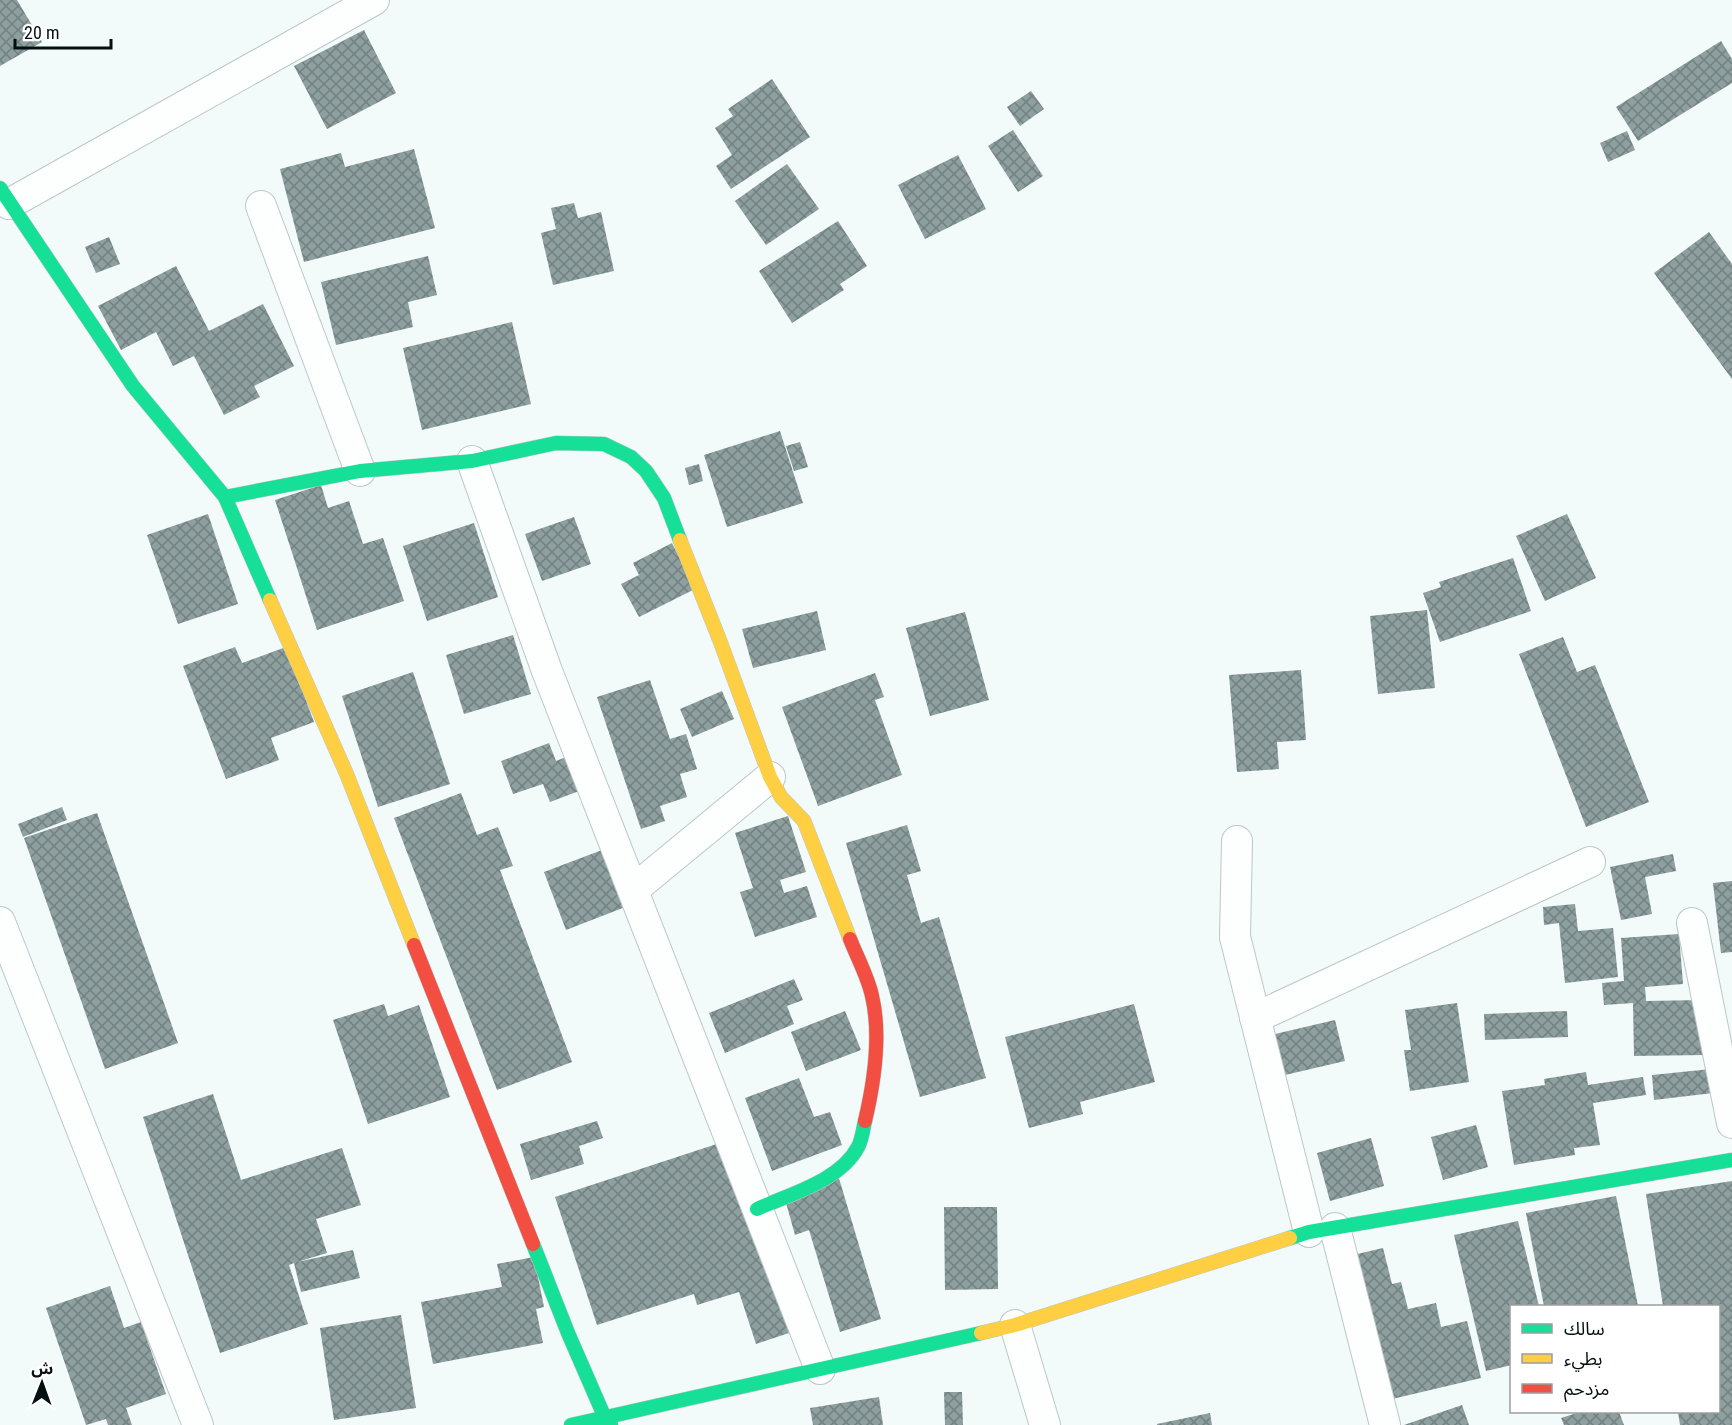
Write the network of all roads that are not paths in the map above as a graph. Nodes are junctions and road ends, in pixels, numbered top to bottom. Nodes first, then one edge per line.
1 (374, 0) edge
2 (4, 196) edge
3 (261, 206) dead end
4 (472, 461) junction
5 (360, 471) junction
6 (225, 497) junction
7 (770, 777) junction
8 (1238, 841) dead end
9 (1590, 861) dead end
10 (633, 890) junction
11 (0, 922) edge
12 (1692, 923) dead end
13 (1255, 1018) junction
14 (1732, 1123) edge
15 (1732, 1160) edge
16 (757, 1209) junction
17 (1322, 1230) junction
18 (1015, 1325) junction
19 (820, 1369) junction
20 (608, 1422) edge
21 (198, 1425) edge
22 (571, 1425) edge
23 (1045, 1425) edge
24 (1385, 1425) edge

1 - 2 street
2 - 6 street
3 - 5 street
4 - 5 street
4 - 7 street
4 - 10 street
5 - 6 street
6 - 20 street
7 - 10 street
7 - 16 street
8 - 13 street
9 - 13 street
10 - 16 street
11 - 21 street
12 - 14 street
13 - 17 street
15 - 17 street
16 - 19 street
17 - 18 street
17 - 24 street
18 - 19 street
18 - 23 street
19 - 20 street
20 - 22 street

